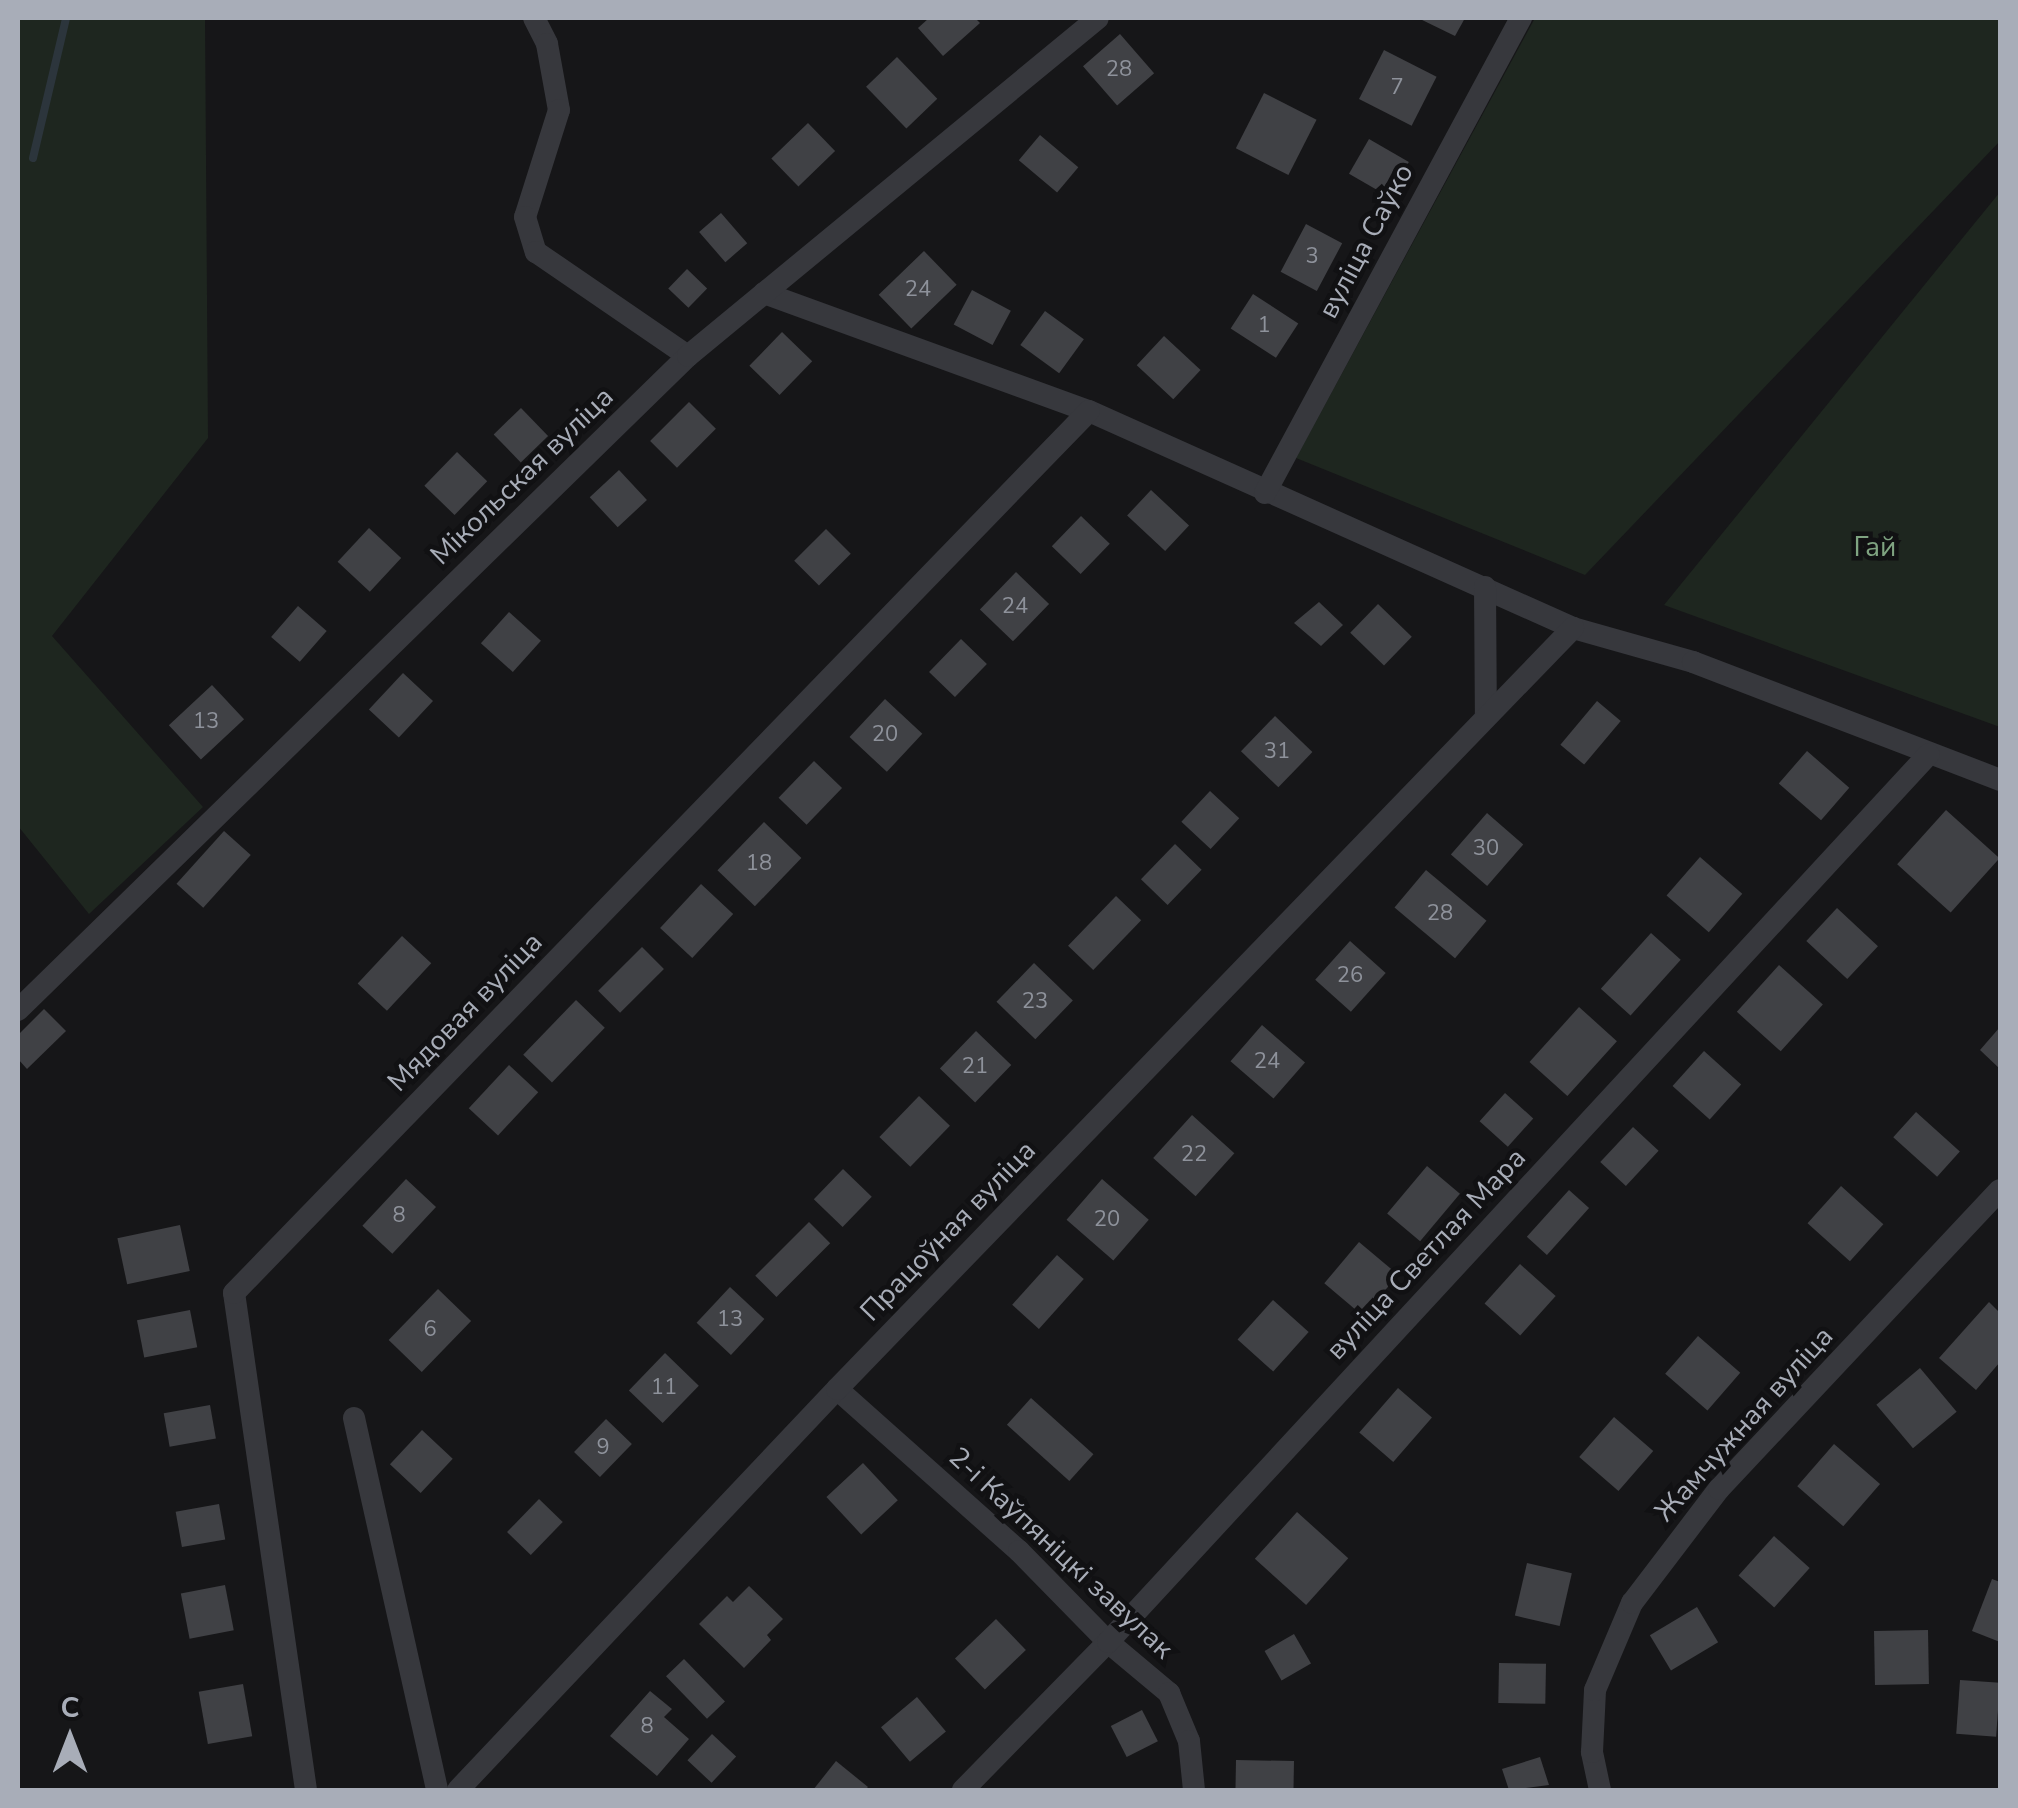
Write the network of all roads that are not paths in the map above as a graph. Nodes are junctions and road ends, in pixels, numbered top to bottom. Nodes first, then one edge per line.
1 (534, 18) edge
2 (1098, 18) edge
3 (1521, 18) edge
4 (764, 293) junction
5 (688, 356) junction
6 (1088, 412) junction
7 (1265, 494) junction
8 (1485, 587) junction
9 (1573, 628) junction
10 (1486, 717) junction
11 (1929, 754) junction
12 (2000, 780) edge
13 (18, 1010) edge
14 (2000, 1190) edge
15 (837, 1389) junction
16 (354, 1418) dead end
17 (1108, 1642) junction
18 (306, 1790) edge
19 (437, 1790) edge
20 (458, 1790) edge
21 (963, 1790) edge
22 (1194, 1790) edge
23 (1600, 1790) edge

1 - 5 street
2 - 4 street, Мікольская вуліца
3 - 7 street, вуліца Саўко
4 - 5 street, Мікольская вуліца
4 - 6 street
5 - 13 street, Мікольская вуліца
6 - 7 street
6 - 18 street, Мядовая вуліца
7 - 8 street
8 - 9 street
8 - 10 street
9 - 10 street, Працоўная вуліца
9 - 11 street
10 - 15 street, Працоўная вуліца
11 - 12 street
11 - 17 street, вуліца Светлая Мара
14 - 23 street, Жамчужная вуліца
15 - 17 street, 2-і Каўпяніцкі завулак
15 - 20 street, Працоўная вуліца
16 - 19 street
17 - 21 street, вуліца Светлая Мара
17 - 22 street, 2-і Каўпяніцкі завулак

